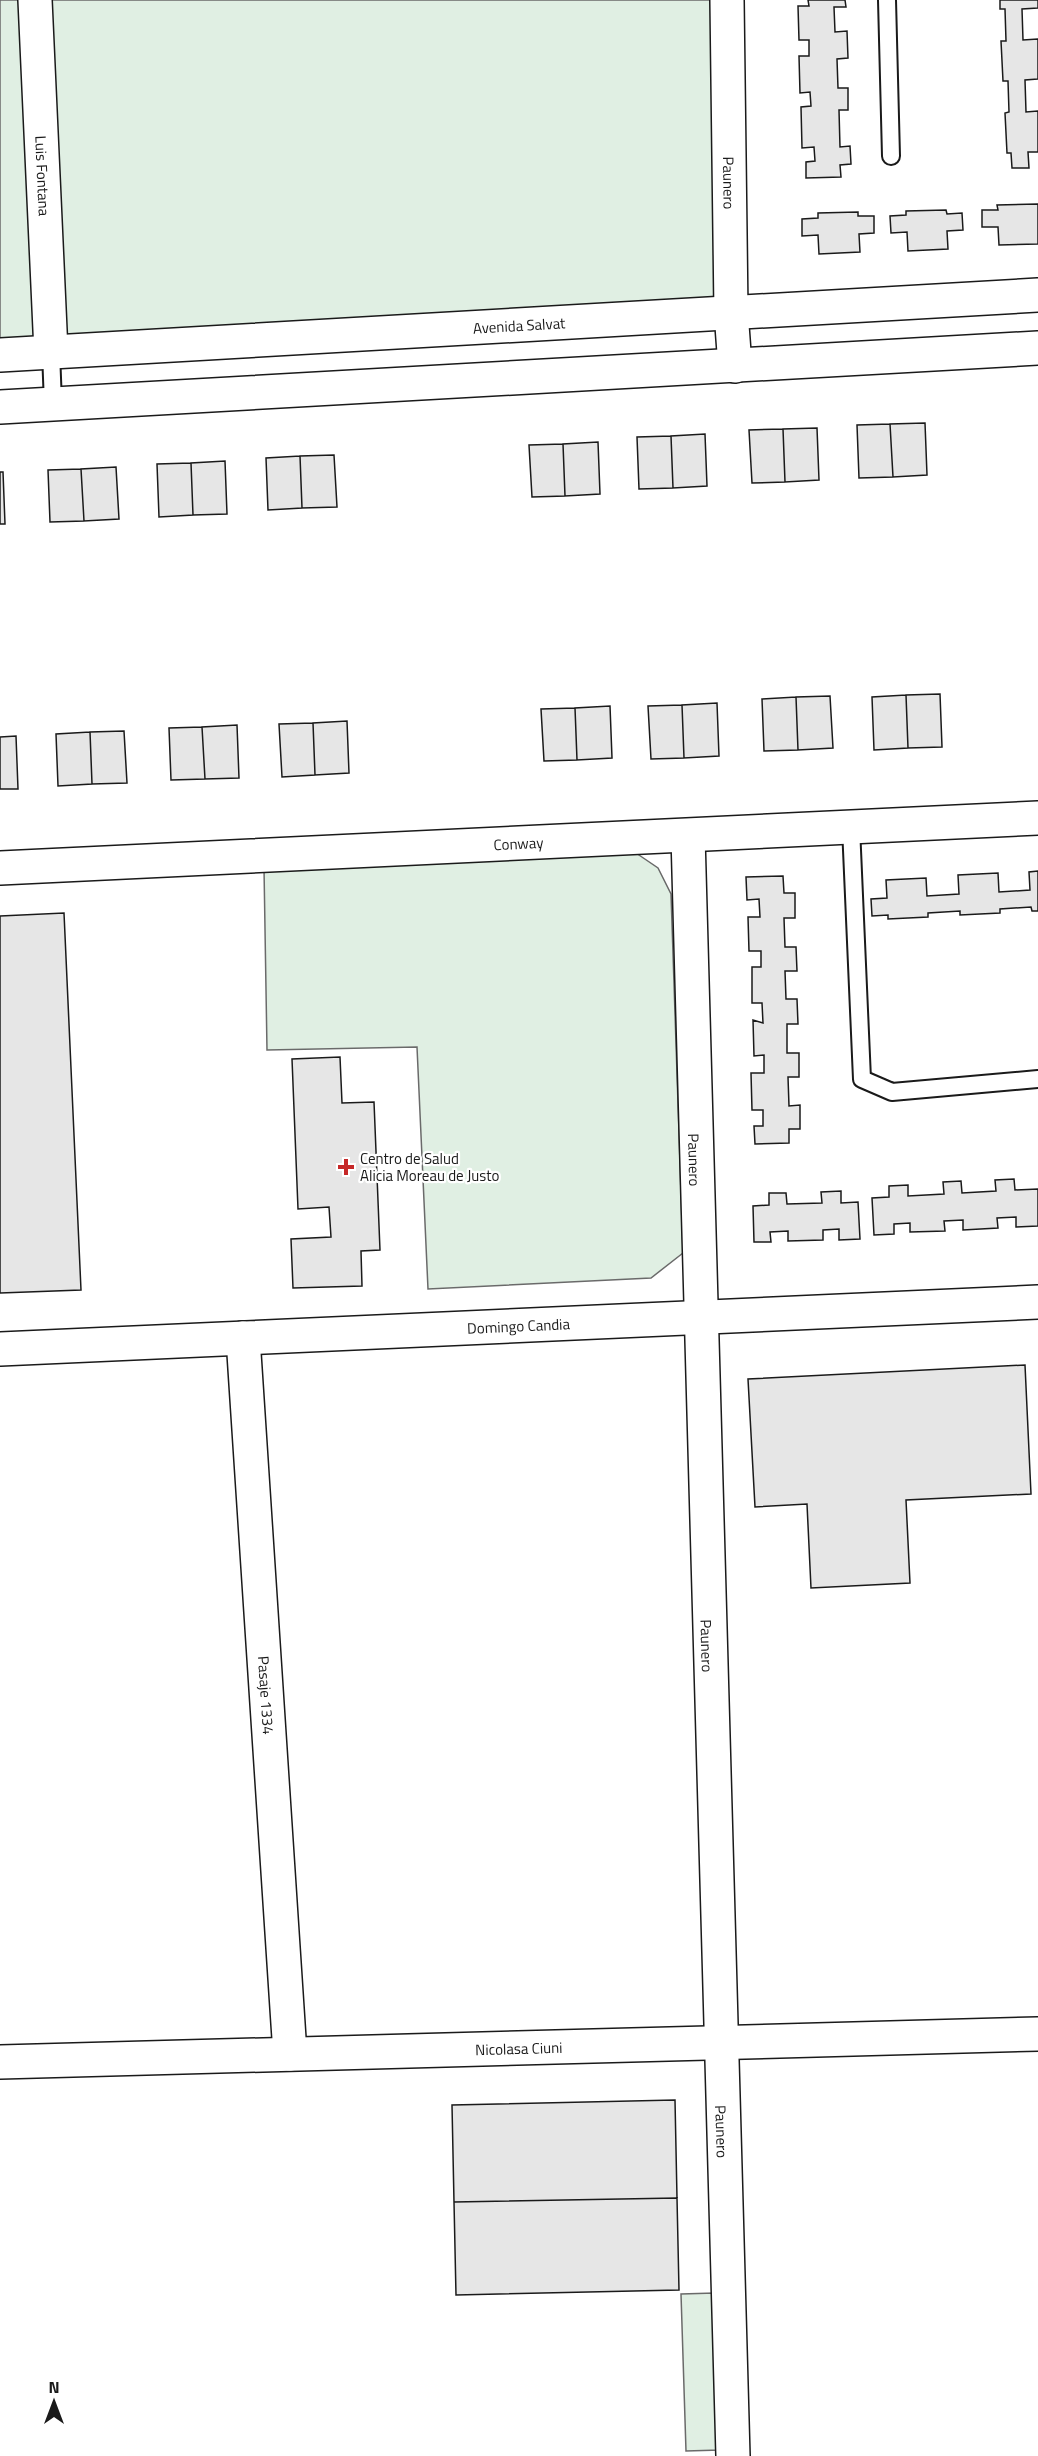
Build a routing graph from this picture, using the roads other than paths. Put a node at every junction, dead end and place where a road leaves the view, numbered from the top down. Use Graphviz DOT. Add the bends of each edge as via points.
graph roads {
  1 [pos="35,0"];
  2 [pos="727,0"];
  3 [pos="887,0"];
  4 [pos="891,156"];
  5 [pos="1038,295"];
  6 [pos="732,312"];
  7 [pos="1038,348"];
  8 [pos="51,352"];
  9 [pos="0,355"];
  10 [pos="735,366"];
  11 [pos="53,404"];
  12 [pos="0,407"];
  13 [pos="1038,818"];
  14 [pos="851,827"];
  15 [pos="688,836"];
  16 [pos="0,868"];
  17 [pos="1038,1079"];
  18 [pos="1038,1302"];
  19 [pos="698,1318"];
  20 [pos="243,1338"];
  21 [pos="0,1349"];
  22 [pos="1038,2034"];
  23 [pos="718,2042"];
  24 [pos="290,2054"];
  25 [pos="0,2062"];
  26 [pos="733,2456"];
  1 -- 8 [label="street, Luis Fontana"];
  2 -- 6 [label="street, Paunero"];
  3 -- 4 [label="lane"];
  5 -- 6 [label="street, Avenida Salvat"];
  6 -- 8 [label="street, Avenida Salvat"];
  6 -- 10 [label="street, Paunero"];
  7 -- 10 [label="street"];
  8 -- 9 [label="street, Avenida Salvat"];
  8 -- 11 [label="lane"];
  10 -- 11 [label="street"];
  11 -- 12 [label="street"];
  13 -- 14 [label="street, Conway"];
  14 -- 15 [label="street, Conway"];
  14 -- 17 [label="lane" via="862,1079 892,1092"];
  15 -- 16 [label="street, Conway"];
  15 -- 19 [label="street, Paunero"];
  18 -- 19 [label="street, Domingo Candia"];
  19 -- 20 [label="street, Domingo Candia"];
  19 -- 23 [label="street, Paunero"];
  20 -- 21 [label="street, Domingo Candia"];
  20 -- 24 [label="street, Pasaje 1334"];
  22 -- 23 [label="street, Nicolasa Ciuni"];
  23 -- 24 [label="street, Nicolasa Ciuni"];
  23 -- 26 [label="street, Paunero"];
  24 -- 25 [label="street, Nicolasa Ciuni"];
}
